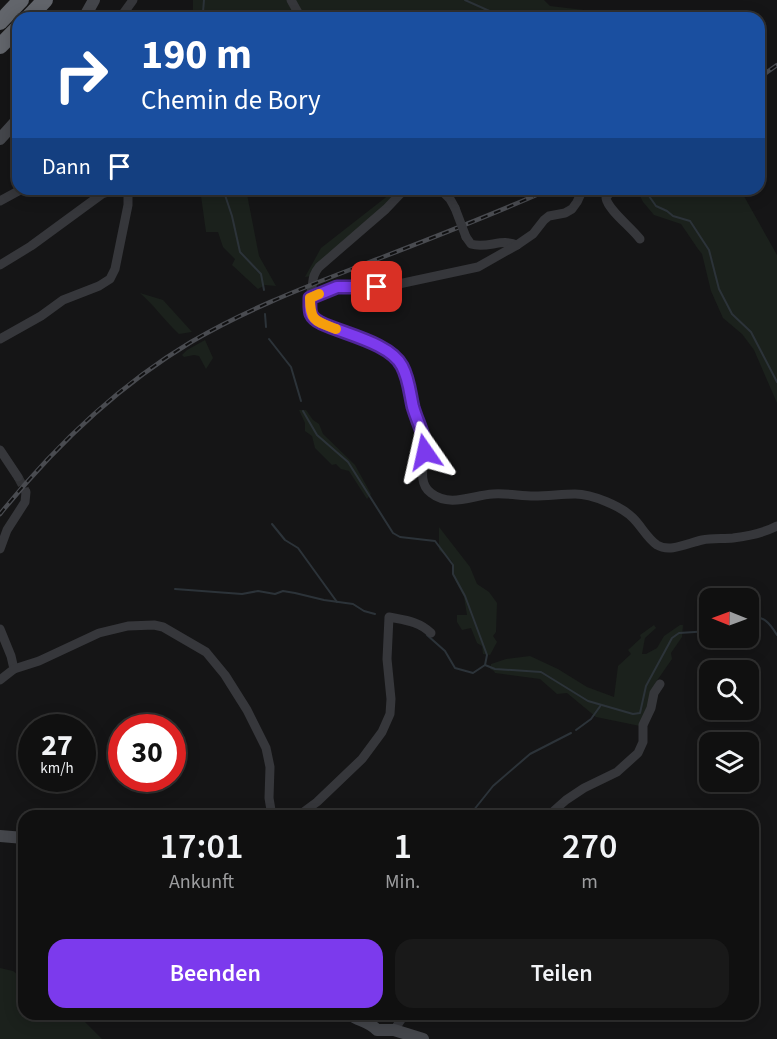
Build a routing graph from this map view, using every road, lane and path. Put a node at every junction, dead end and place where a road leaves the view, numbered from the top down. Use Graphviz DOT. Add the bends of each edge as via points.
graph roads {
  1 [pos="21,0"];
  2 [pos="45,0"];
  3 [pos="34,12"];
  4 [pos="0,22"];
  5 [pos="12,34"];
  6 [pos="0,46"];
  7 [pos="12,126"];
  8 [pos="0,139"];
  9 [pos="101,195"];
  10 [pos="128,195"];
  11 [pos="399,195"];
  12 [pos="447,195"];
  13 [pos="580,195"];
  14 [pos="608,195"];
  15 [pos="640,239"];
  16 [pos="517,245"];
  17 [pos="0,265"];
  18 [pos="310,300"];
  19 [pos="0,339"];
  20 [pos="0,450"];
  21 [pos="18,477"];
  22 [pos="26,492"];
  23 [pos="777,526"];
  24 [pos="0,549"];
  25 [pos="0,628"];
  26 [pos="431,633"];
  27 [pos="14,669"];
  28 [pos="0,680"];
  29 [pos="660,684"];
  30 [pos="271,810"];
  31 [pos="306,810"];
  32 [pos="555,810"];
  33 [pos="0,836"];
  34 [pos="18,838"];
  35 [pos="356,1020"];
  36 [pos="401,1020"];
  37 [pos="394,1030"];
  38 [pos="378,1034"];
  39 [pos="423,1039"];
  1 -- 4 [label="highway"];
  2 -- 3 [label="highway"];
  5 -- 6 [label="highway"];
  7 -- 8 [label="street"];
  9 -- 17 [label="street"];
  10 -- 19 [label="street" via="110,279 63,300"];
  11 -- 18 [label="street" via="319,267 312,276"];
  12 -- 16 [label="street, bridge" via="471,244"];
  13 -- 16 [label="street" via="572,208 549,216"];
  14 -- 15 [label="street" via="607,205"];
  16 -- 18 [label="street" via="478,267 460,272 394,285 337,287"];
  18 -- 23 [label="street" via="310,314 316,320 389,351 399,361 423,433 422,475 431,493 458,500 492,494 595,497 632,516 649,538 663,547 742,536"];
  20 -- 21 [label="street"];
  22 -- 24 [label="street" via="25,502"];
  25 -- 27 [label="street"];
  26 -- 31 [label="street" via="416,622 389,617 390,714 362,759"];
  27 -- 28 [label="street"];
  27 -- 30 [label="street" via="99,633 128,626 163,627 206,652 247,710 266,748"];
  29 -- 32 [label="street" via="643,725 638,753 616,772 584,788"];
  33 -- 34 [label="street"];
  35 -- 38 [label="street" via="372,1024"];
  36 -- 37 [label="street"];
  37 -- 38 [label="street"];
  37 -- 39 [label="street"];
}
